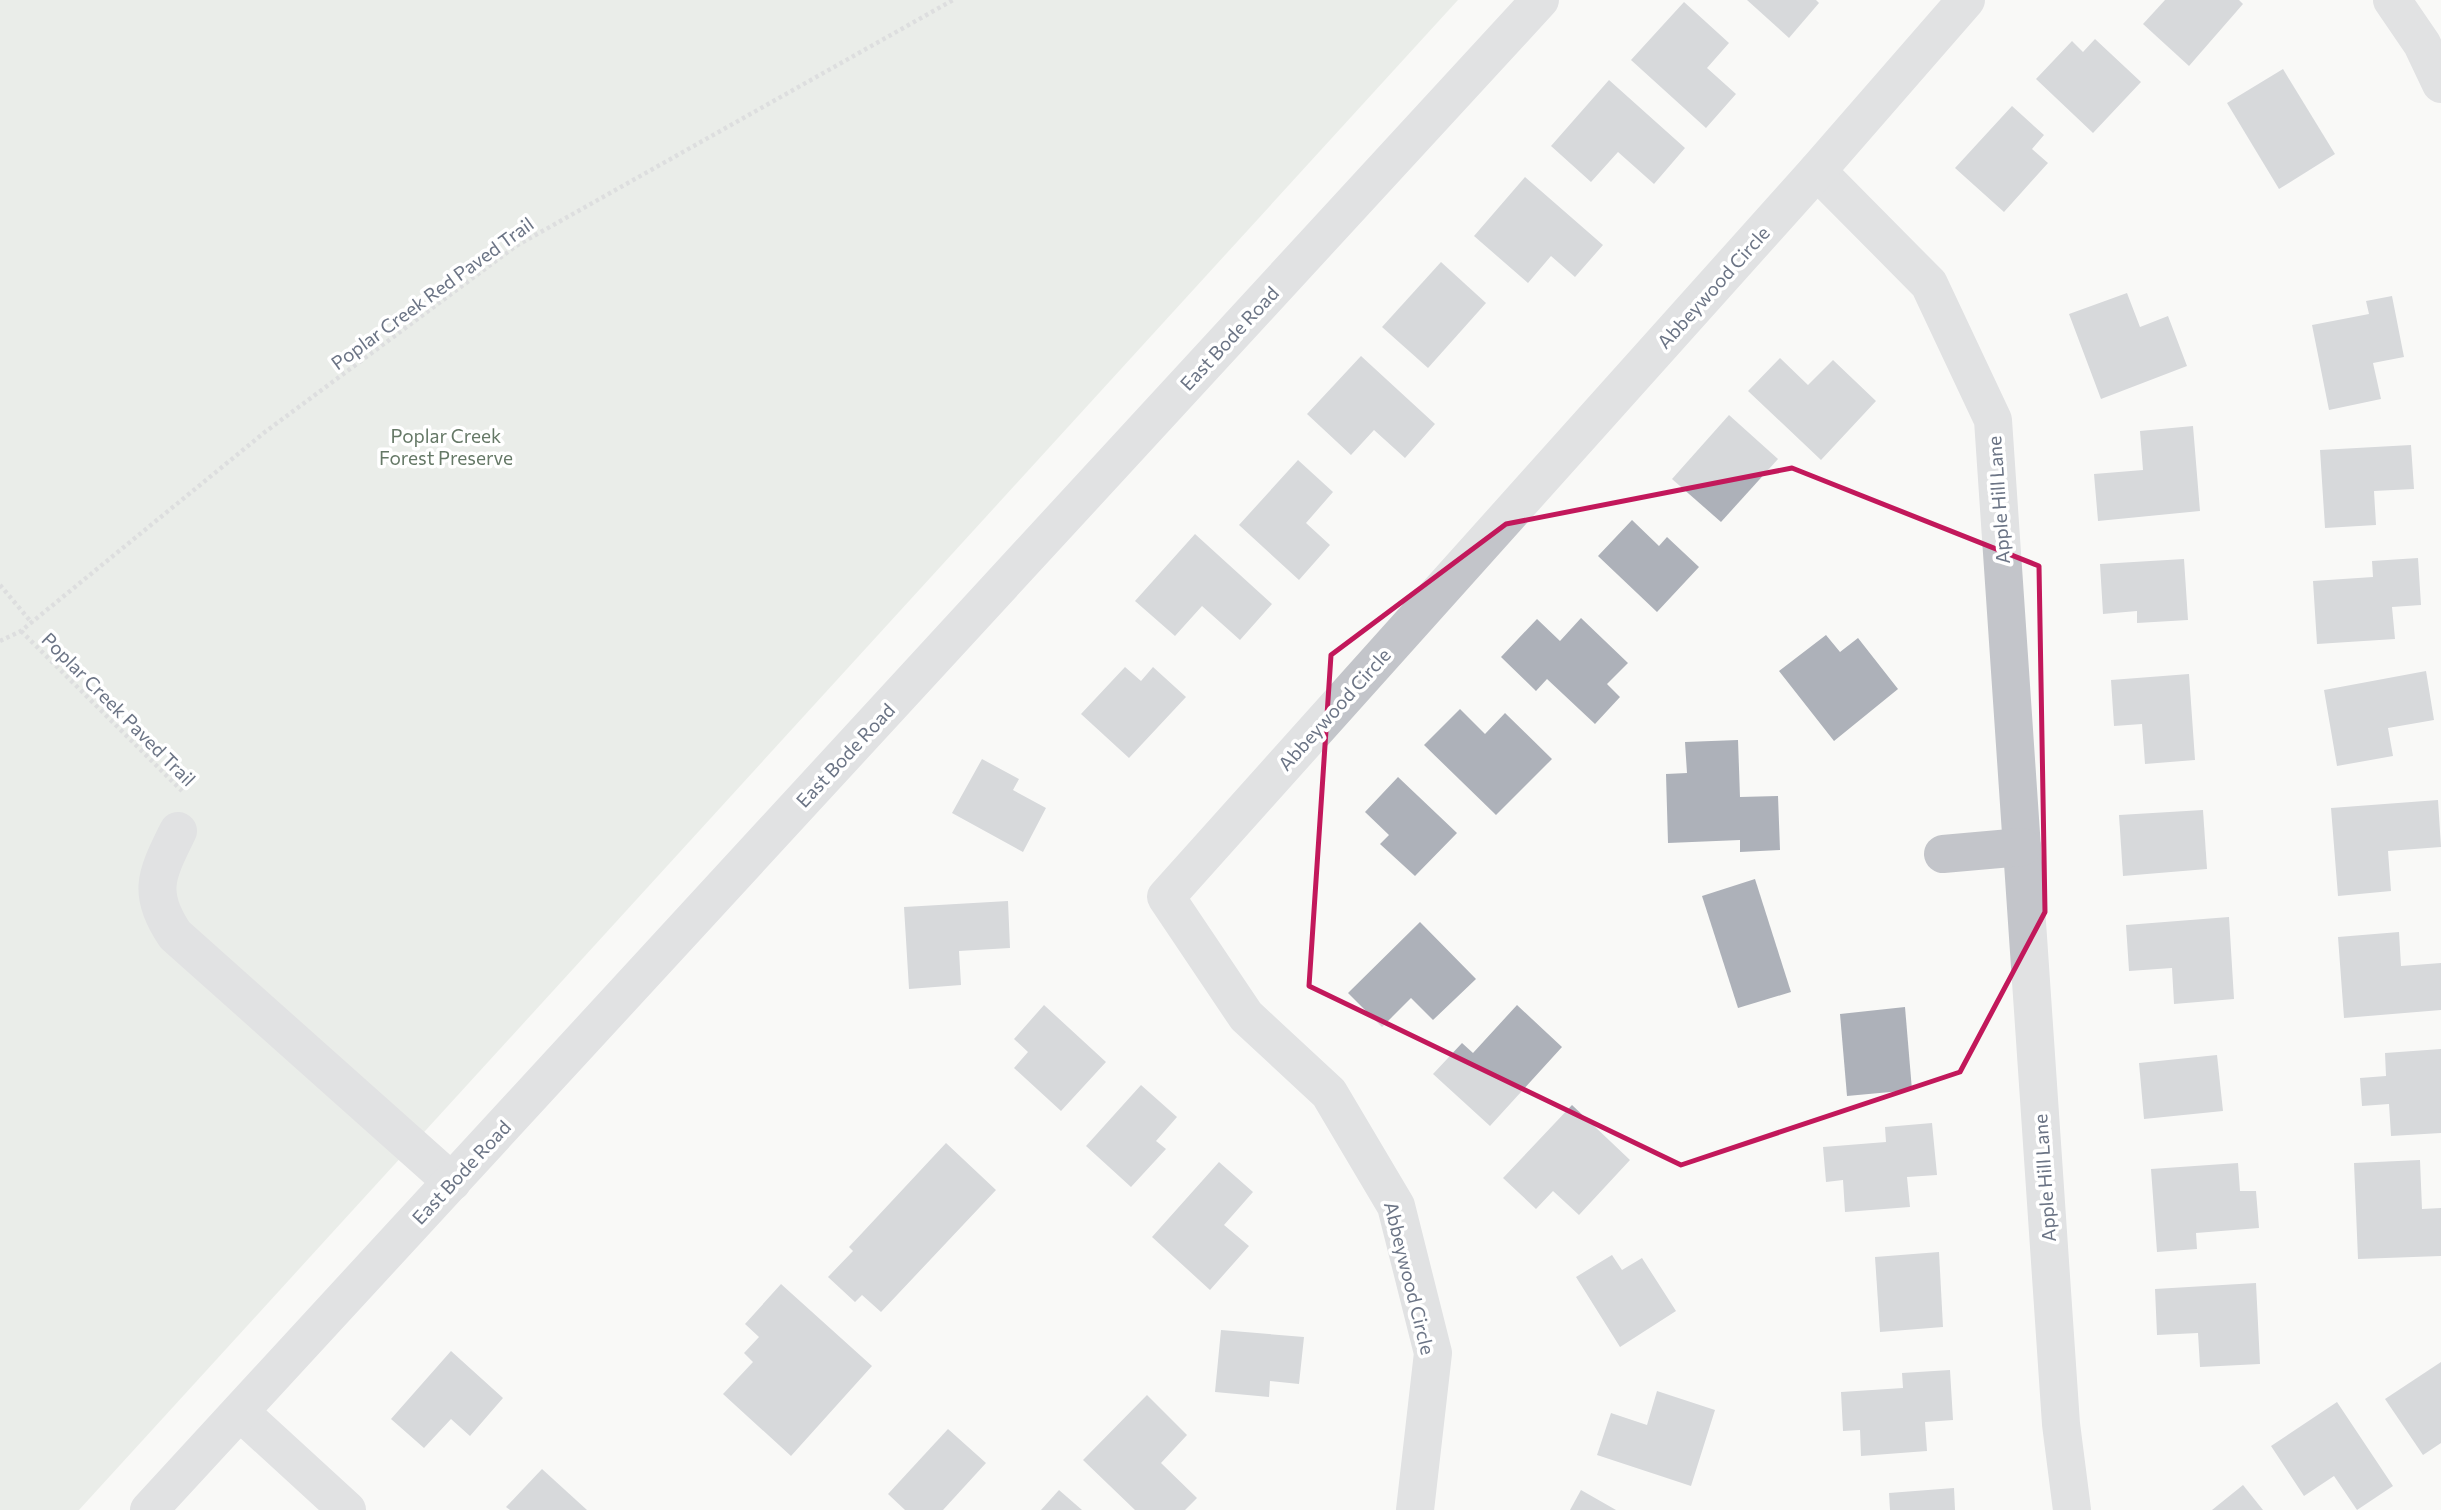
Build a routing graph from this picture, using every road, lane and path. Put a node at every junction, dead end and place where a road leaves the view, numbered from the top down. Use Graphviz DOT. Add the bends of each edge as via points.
graph roads {
  1 [pos="953,0"];
  2 [pos="1540,0"];
  3 [pos="1966,0"];
  4 [pos="2392,0"];
  5 [pos="2441,84"];
  6 [pos="1817,171"];
  7 [pos="0,585"];
  8 [pos="32,623"];
  9 [pos="21,631"];
  10 [pos="0,641"];
  11 [pos="183,814"];
  12 [pos="2022,846"];
  13 [pos="1943,854"];
  14 [pos="452,1182"];
  15 [pos="240,1412"];
  16 [pos="149,1510"];
  17 [pos="347,1510"];
  18 [pos="1415,1510"];
  19 [pos="2072,1510"];
  1 -- 8 [label="path, Poplar Creek Red Paved Trail" via="516,246 265,432"];
  2 -- 14 [label="street, East Bode Road"];
  3 -- 6 [label="street, Abbeywood Circle"];
  4 -- 5 [label="street"];
  6 -- 12 [label="street, Apple Hill Lane" via="1929,284 1993,419"];
  6 -- 18 [label="street, Abbeywood Circle" via="1166,897 1246,1016 1329,1093 1396,1206 1433,1353"];
  7 -- 8 [label="path"];
  8 -- 9 [label="path, Poplar Creek Red Paved Trail"];
  9 -- 10 [label="path, Poplar Creek Red Paved Trail"];
  9 -- 11 [label="path, Poplar Creek Paved Trail"];
  11 -- 14 [label="street" via="156,887 161,914 175,934"];
  12 -- 13 [label="street"];
  12 -- 19 [label="street, Apple Hill Lane" via="2060,1410"];
  14 -- 15 [label="street, East Bode Road"];
  15 -- 16 [label="street, East Bode Road"];
  15 -- 17 [label="street"];
}
